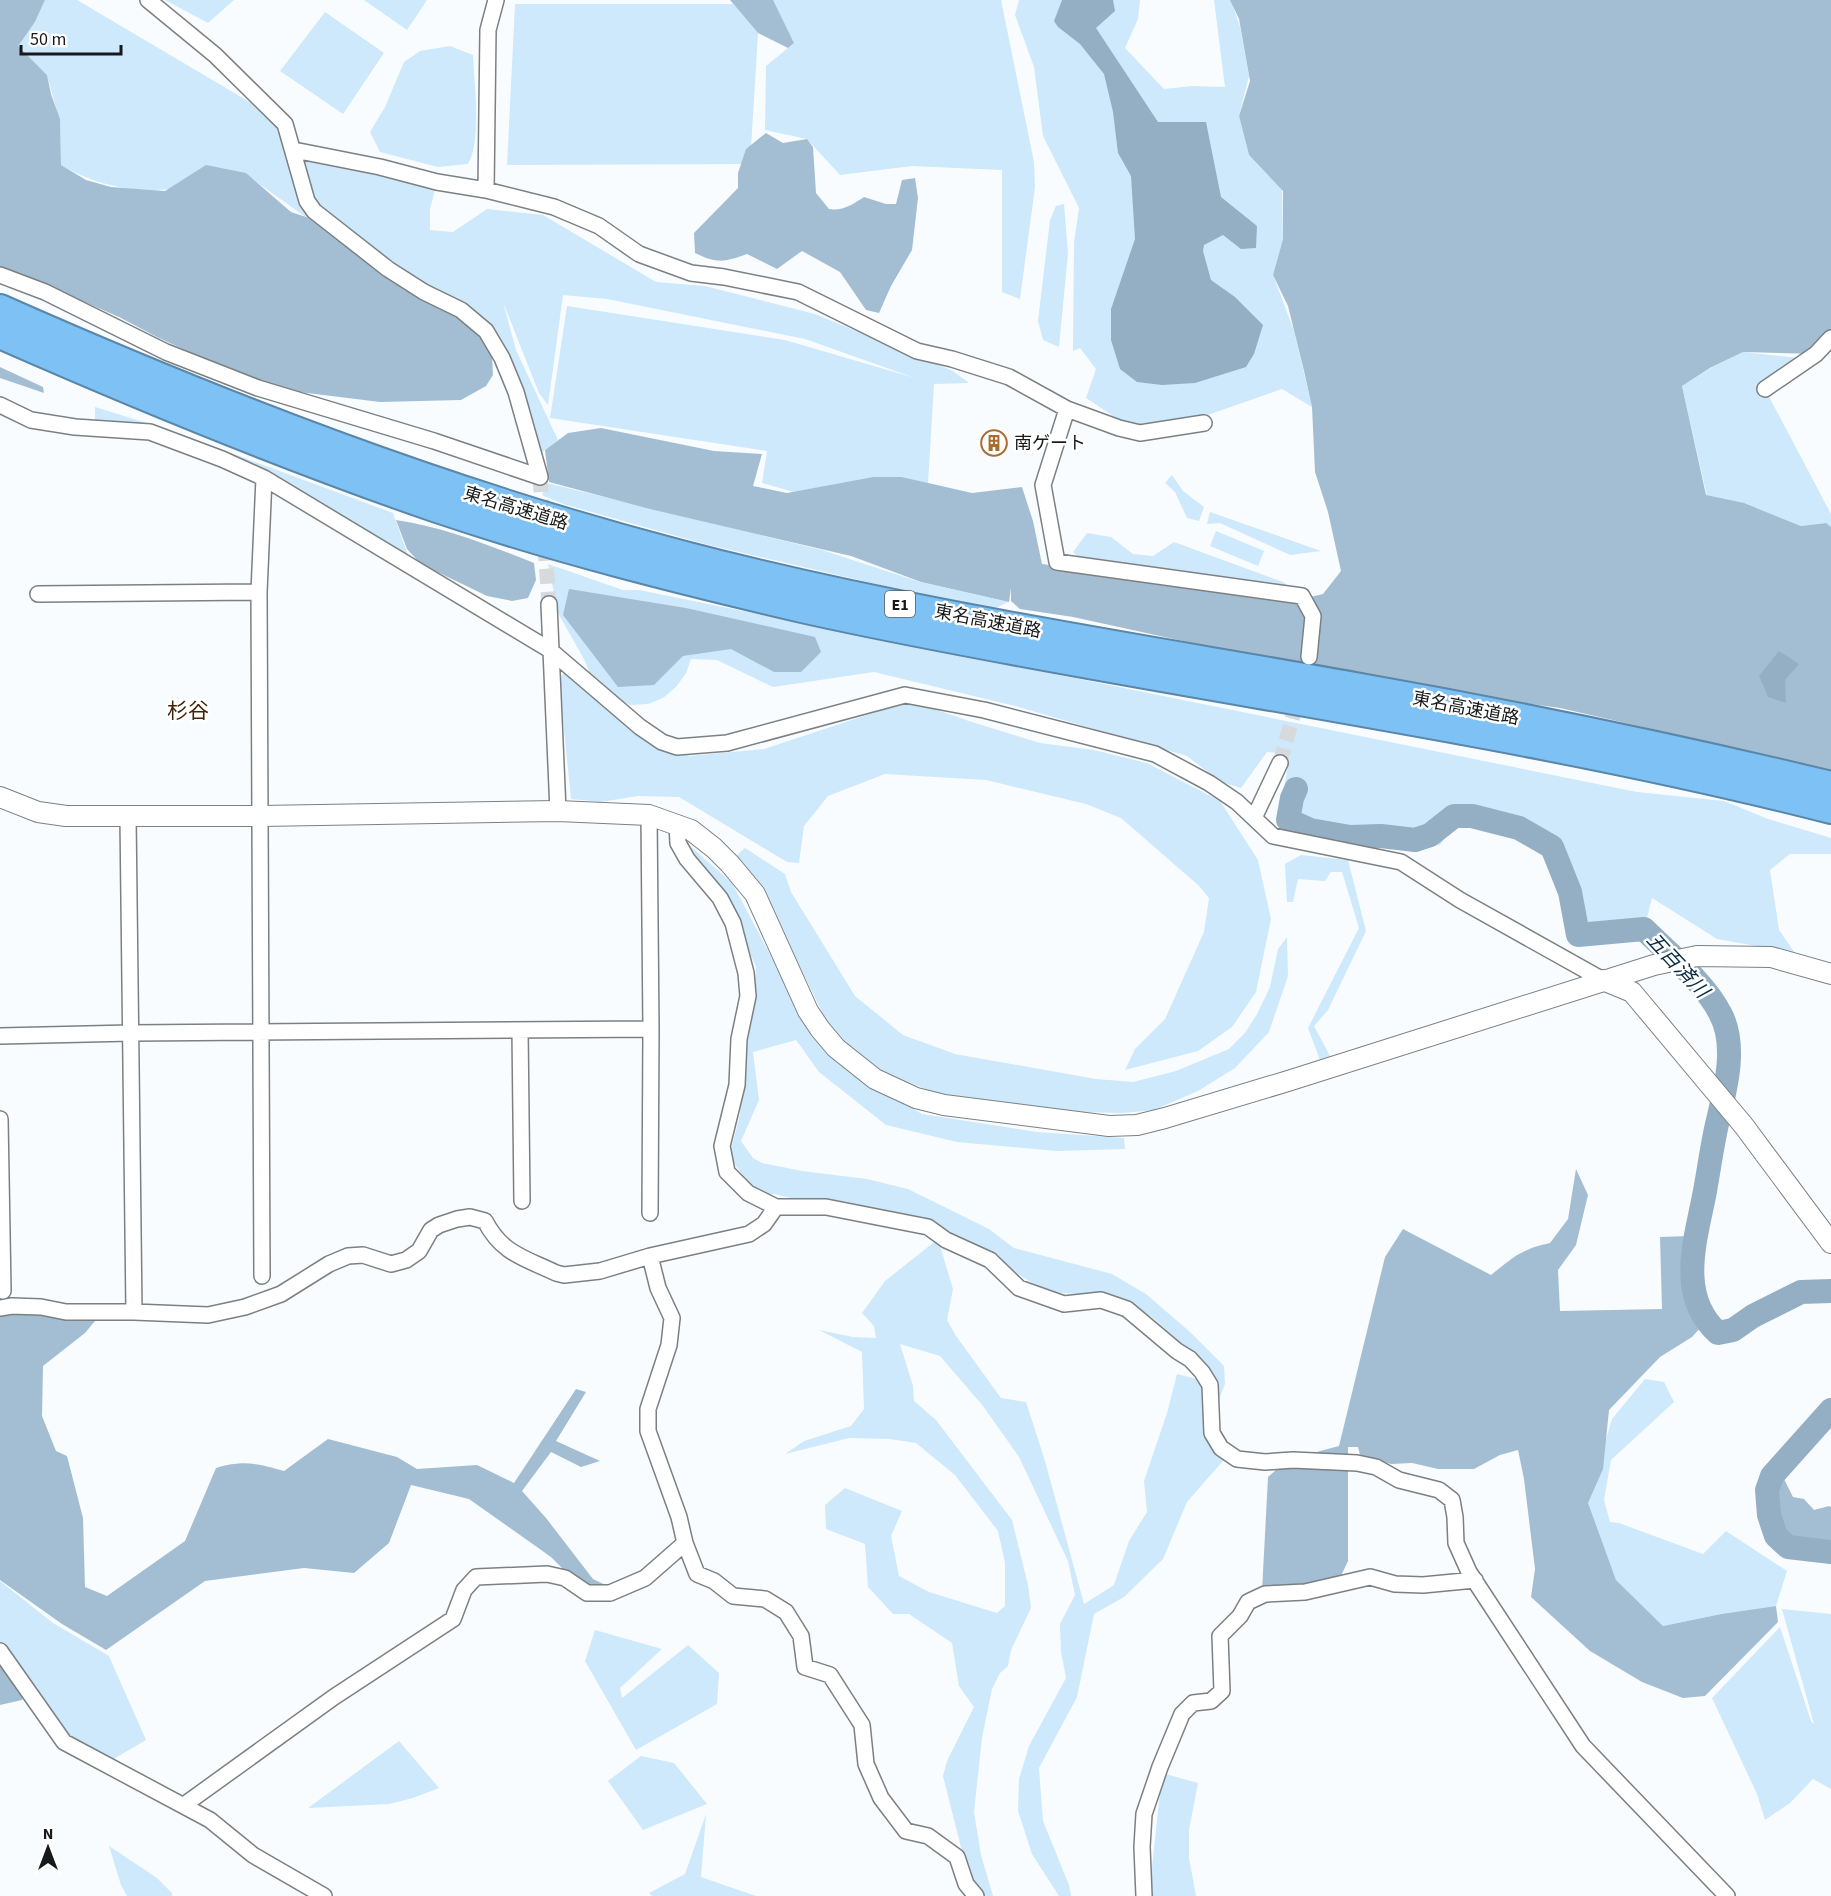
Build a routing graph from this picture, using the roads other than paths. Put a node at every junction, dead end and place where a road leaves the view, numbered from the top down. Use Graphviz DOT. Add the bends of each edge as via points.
graph roads {
  1 [pos="148,0"];
  2 [pos="496,0"];
  3 [pos="294,150"];
  4 [pos="486,190"];
  5 [pos="0,275"];
  6 [pos="0,309"];
  7 [pos="0,334"];
  8 [pos="1831,338"];
  9 [pos="1765,389"];
  10 [pos="0,405"];
  11 [pos="1067,409"];
  12 [pos="1204,423"];
  13 [pos="264,478"];
  14 [pos="259,592"];
  15 [pos="38,594"];
  16 [pos="549,604"];
  17 [pos="550,650"];
  18 [pos="1309,657"];
  19 [pos="1280,764"];
  20 [pos="1831,786"];
  21 [pos="0,797"];
  22 [pos="1831,809"];
  23 [pos="558,812"];
  24 [pos="649,815"];
  25 [pos="261,816"];
  26 [pos="128,817"];
  27 [pos="1254,818"];
  28 [pos="677,825"];
  29 [pos="1831,974"];
  30 [pos="1603,980"];
  31 [pos="651,1029"];
  32 [pos="520,1030"];
  33 [pos="261,1031"];
  34 [pos="131,1032"];
  35 [pos="0,1036"];
  36 [pos="0,1119"];
  37 [pos="522,1201"];
  38 [pos="776,1207"];
  39 [pos="650,1213"];
  40 [pos="1831,1243"];
  41 [pos="650,1256"];
  42 [pos="262,1276"];
  43 [pos="3,1291"];
  44 [pos="0,1308"];
  45 [pos="134,1312"];
  46 [pos="685,1543"];
  47 [pos="1475,1580"];
  48 [pos="0,1651"];
  49 [pos="184,1805"];
  50 [pos="324,1896"];
  51 [pos="976,1896"];
  52 [pos="1144,1896"];
  53 [pos="1727,1896"];
  1 -- 3 [label="street" via="215,55 285,124"];
  2 -- 4 [label="street" via="488,30"];
  3 -- 4 [label="street"];
  3 -- 5 [label="street" via="307,201 319,215 388,269 461,310 486,330 516,392 540,477 258,388 166,352 45,292"];
  4 -- 11 [label="street" via="554,207 599,226 639,254 691,273 798,292 917,351 1009,376"];
  6 -- 20 [label="highway, 東名高速道路 / E1" via="168,381 432,482 684,556 965,617 1569,728"];
  7 -- 22 [label="highway, 東名高速道路 / E1" via="293,456 436,507 678,578 961,640 1704,778"];
  8 -- 9 [label="street" via="1816,354"];
  10 -- 13 [label="street" via="31,420 150,432"];
  11 -- 12 [label="street" via="1140,433"];
  11 -- 18 [label="street" via="1043,484 1057,562 1302,596 1313,616"];
  13 -- 14 [label="street"];
  13 -- 17 [label="street"];
  14 -- 15 [label="street"];
  14 -- 25 [label="street"];
  16 -- 17 [label="street"];
  17 -- 23 [label="street"];
  17 -- 27 [label="street" via="640,728 677,747 727,743 905,695 984,710 1155,754 1209,783"];
  19 -- 27 [label="street"];
  21 -- 26 [label="street" via="38,812"];
  23 -- 24 [label="street"];
  23 -- 25 [label="street"];
  24 -- 28 [label="street"];
  24 -- 31 [label="street"];
  25 -- 26 [label="street"];
  25 -- 33 [label="street"];
  26 -- 34 [label="street"];
  27 -- 30 [label="street" via="1273,836 1401,862 1460,900"];
  28 -- 30 [label="street" via="714,848 755,894 808,1011 836,1048 884,1084 944,1105 1109,1126 1137,1125"];
  28 -- 38 [label="street" via="678,843 687,859 720,898 733,923 746,973 748,996 739,1040 737,1085 722,1146 727,1172 748,1193"];
  29 -- 30 [label="street" via="1771,957 1697,956"];
  30 -- 40 [label="street" via="1632,992 1730,1108"];
  31 -- 32 [label="street"];
  31 -- 39 [label="street"];
  32 -- 33 [label="street"];
  32 -- 37 [label="street"];
  33 -- 34 [label="street"];
  33 -- 42 [label="street"];
  34 -- 35 [label="street"];
  34 -- 45 [label="street"];
  36 -- 43 [label="street"];
  38 -- 41 [label="street" via="764,1224 749,1234"];
  38 -- 47 [label="street" via="826,1207 928,1227 946,1240 990,1260 1019,1288 1064,1304 1101,1300 1127,1309 1202,1372 1210,1385 1212,1433 1221,1448 1237,1459 1357,1463 1376,1467 1399,1480 1439,1490 1452,1500 1456,1543"];
  41 -- 45 [label="street" via="600,1271 564,1275 503,1247 485,1221 470,1217 431,1230 419,1251 406,1260 391,1264 363,1255 348,1256 281,1294 245,1306 208,1315"];
  41 -- 46 [label="street" via="658,1288 672,1318 669,1345 648,1409 648,1431"];
  44 -- 45 [label="street" via="41,1306 66,1312"];
  46 -- 49 [label="street" via="645,1578 610,1593 587,1593 565,1578 547,1574 476,1577 464,1590 453,1619 334,1696"];
  46 -- 51 [label="street" via="697,1574 734,1596 765,1599 786,1612 801,1636 805,1667 830,1675 862,1725 866,1764 881,1798 906,1831 928,1836 957,1857 966,1884"];
  47 -- 52 [label="street" via="1395,1584 1370,1576 1305,1592 1265,1593 1248,1602 1220,1636 1222,1691 1211,1701 1193,1703 1182,1714 1160,1767 1144,1814"];
  47 -- 53 [label="street" via="1583,1746"];
  48 -- 49 [label="street" via="64,1742"];
  49 -- 50 [label="street" via="210,1820 253,1855"];
}
